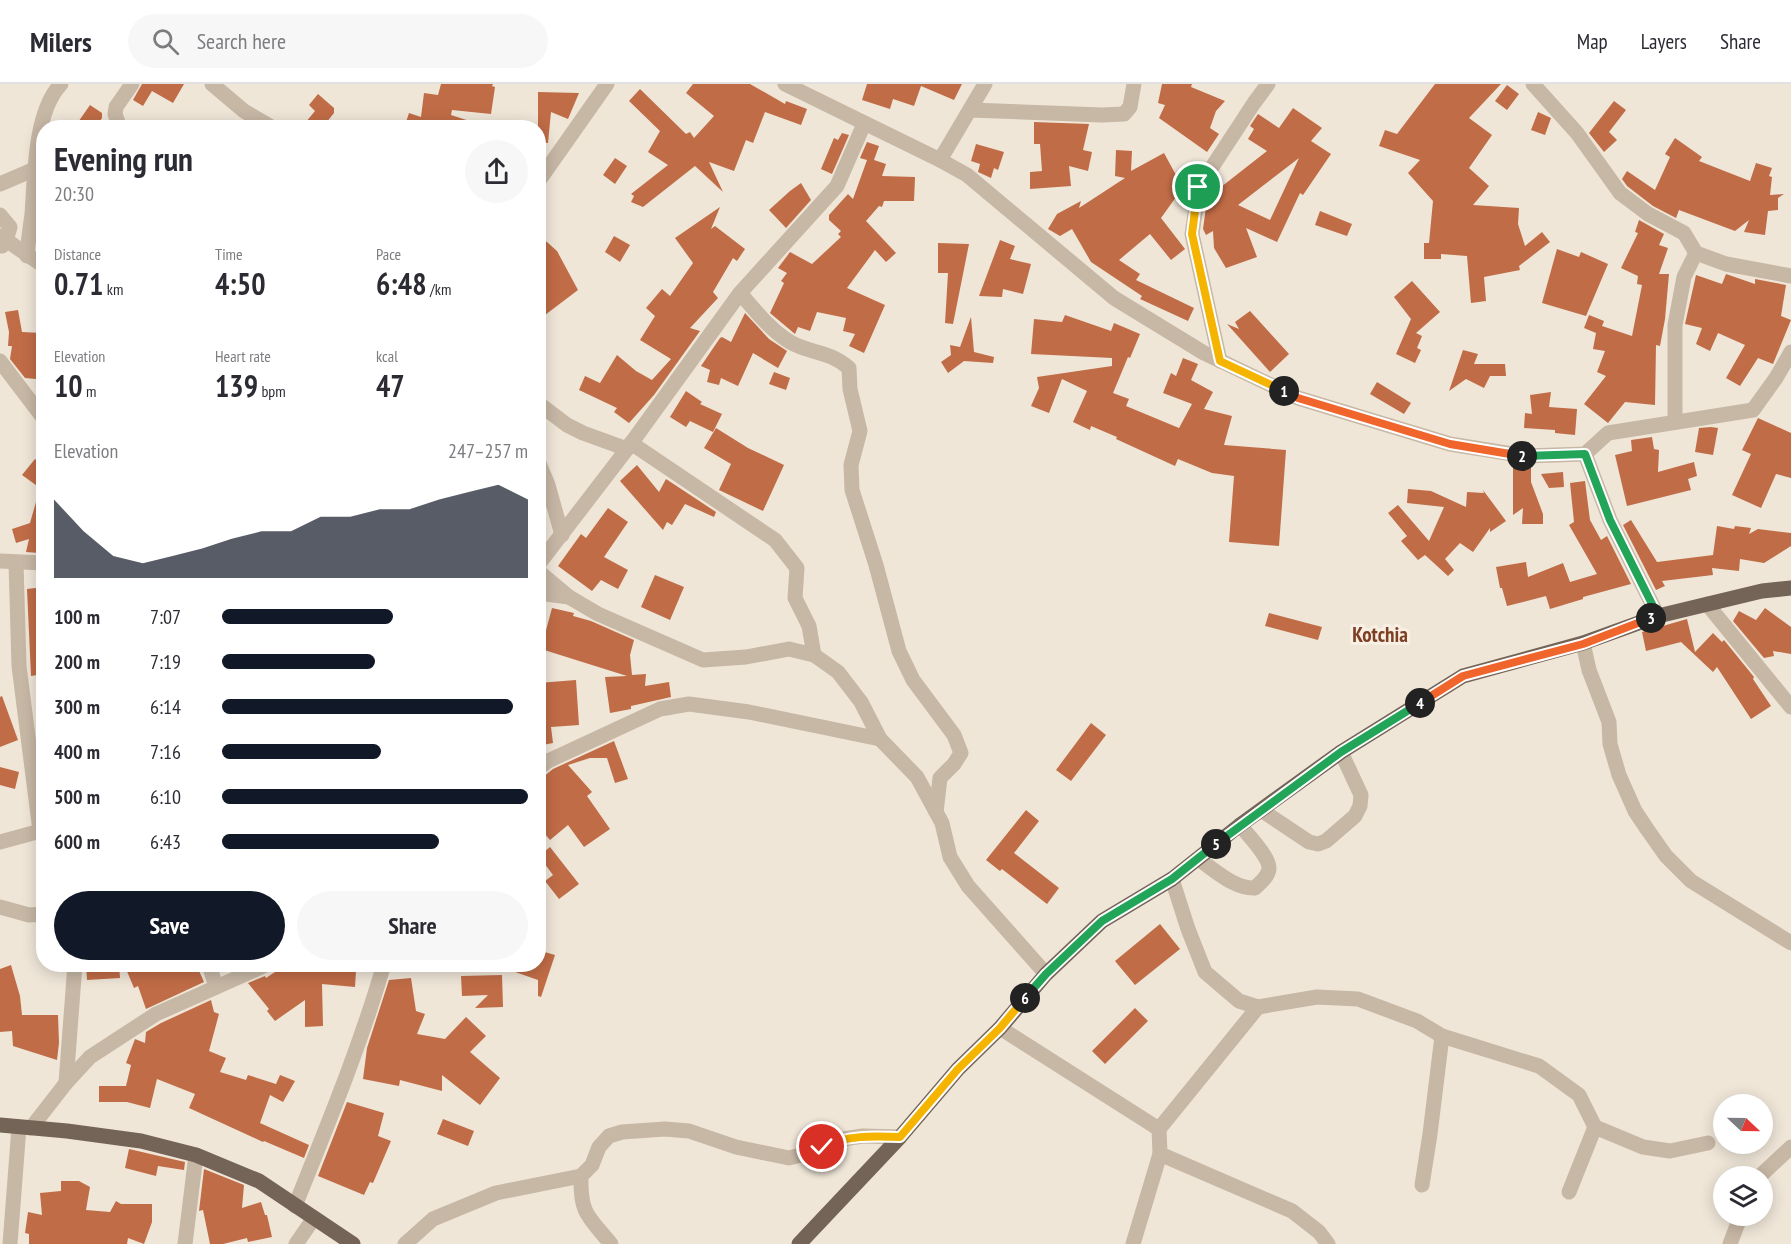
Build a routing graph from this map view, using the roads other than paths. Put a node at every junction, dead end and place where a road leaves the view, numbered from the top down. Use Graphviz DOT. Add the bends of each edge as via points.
graph roads {
  1 [pos="62,84"];
  2 [pos="132,84"];
  3 [pos="212,84"];
  4 [pos="607,84"];
  5 [pos="785,84"];
  6 [pos="985,84"];
  7 [pos="1134,84"];
  8 [pos="1268,84"];
  9 [pos="1533,84"];
  10 [pos="970,110"];
  11 [pos="44,120"];
  12 [pos="117,120"];
  13 [pos="256,120"];
  14 [pos="864,124"];
  15 [pos="36,152"];
  16 [pos="940,160"];
  17 [pos="35,169"];
  18 [pos="546,171"];
  19 [pos="0,184"];
  20 [pos="0,215"];
  21 [pos="2,242"];
  22 [pos="1696,253"];
  23 [pos="27,256"];
  24 [pos="36,261"];
  25 [pos="1791,276"];
  26 [pos="740,293"];
  27 [pos="1791,352"];
  28 [pos="0,361"];
  29 [pos="1220,361"];
  30 [pos="36,408"];
  31 [pos="546,409"];
  32 [pos="1675,422"];
  33 [pos="629,446"];
  34 [pos="1585,454"];
  35 [pos="546,480"];
  36 [pos="562,535"];
  37 [pos="546,555"];
  38 [pos="0,561"];
  39 [pos="16,563"];
  40 [pos="36,563"];
  41 [pos="546,578"];
  42 [pos="1791,588"];
  43 [pos="546,594"];
  44 [pos="569,597"];
  45 [pos="1707,604"];
  46 [pos="1658,616"];
  47 [pos="1583,644"];
  48 [pos="814,655"];
  49 [pos="1791,707"];
  50 [pos="880,739"];
  51 [pos="1341,752"];
  52 [pos="546,763"];
  53 [pos="36,789"];
  54 [pos="1261,810"];
  55 [pos="936,813"];
  56 [pos="1240,825"];
  57 [pos="36,833"];
  58 [pos="0,842"];
  59 [pos="1198,859"];
  60 [pos="1172,879"];
  61 [pos="0,907"];
  62 [pos="36,915"];
  63 [pos="1791,943"];
  64 [pos="74,972"];
  65 [pos="211,972"];
  66 [pos="250,972"];
  67 [pos="382,972"];
  68 [pos="1046,974"];
  69 [pos="216,987"];
  70 [pos="1258,1007"];
  71 [pos="1000,1028"];
  72 [pos="1442,1036"];
  73 [pos="66,1083"];
  74 [pos="0,1125"];
  75 [pos="25,1127"];
  76 [pos="1595,1127"];
  77 [pos="1159,1129"];
  78 [pos="900,1137"];
  79 [pos="1708,1143"];
  80 [pos="1791,1147"];
  81 [pos="196,1155"];
  82 [pos="1160,1155"];
  83 [pos="1771,1166"];
  84 [pos="581,1176"];
  85 [pos="1422,1185"];
  86 [pos="1569,1192"];
  87 [pos="295,1206"];
  88 [pos="314,1218"];
  89 [pos="1737,1226"];
  90 [pos="10,1244"];
  91 [pos="185,1244"];
  92 [pos="296,1244"];
  93 [pos="353,1244"];
  94 [pos="405,1244"];
  95 [pos="611,1244"];
  96 [pos="799,1244"];
  97 [pos="1133,1244"];
  98 [pos="1329,1244"];
  99 [pos="1730,1244"];
  1 -- 11 [label="street" via="53,92"];
  2 -- 12 [label="street" via="116,107"];
  3 -- 13 [label="street"];
  4 -- 18 [label="street"];
  5 -- 14 [label="street"];
  6 -- 10 [label="street"];
  7 -- 10 [label="street" via="1130,106 1124,114"];
  8 -- 29 [label="street" via="1198,187 1192,234"];
  9 -- 22 [label="street" via="1577,133 1620,193 1684,233"];
  10 -- 16 [label="street"];
  14 -- 16 [label="street"];
  14 -- 26 [label="street" via="837,186"];
  15 -- 17 [label="street"];
  16 -- 29 [label="street" via="967,175 1114,298"];
  17 -- 19 [label="street"];
  17 -- 23 [label="street"];
  20 -- 21 [label="street" via="10,227"];
  21 -- 23 [label="street"];
  22 -- 25 [label="street" via="1726,264"];
  22 -- 32 [label="street" via="1684,277 1675,325"];
  23 -- 24 [label="street"];
  26 -- 33 [label="street"];
  26 -- 55 [label="street" via="770,327 791,343 837,358 849,368 860,430 851,465 852,490 899,651 913,680 954,735 961,753 940,778"];
  27 -- 32 [label="street" via="1753,410"];
  28 -- 30 [label="street"];
  29 -- 34 [label="street" via="1298,398 1450,444 1525,456"];
  31 -- 33 [label="street" via="582,433"];
  32 -- 34 [label="street" via="1608,433"];
  33 -- 36 [label="street"];
  33 -- 48 [label="street" via="775,540 797,568 795,598 809,626"];
  34 -- 46 [label="street" via="1610,520"];
  35 -- 36 [label="street"];
  36 -- 37 [label="street"];
  38 -- 39 [label="street"];
  39 -- 40 [label="street"];
  39 -- 53 [label="street" via="19,666"];
  41 -- 44 [label="street"];
  42 -- 45 [label="main road"];
  43 -- 44 [label="street"];
  44 -- 48 [label="street" via="598,614 703,660 789,649"];
  45 -- 46 [label="main road"];
  45 -- 49 [label="street"];
  46 -- 47 [label="main road"];
  47 -- 51 [label="main road" via="1463,676"];
  47 -- 63 [label="street" via="1609,722 1610,744 1619,776 1635,811 1665,856 1690,881"];
  48 -- 50 [label="street" via="838,672 861,702"];
  50 -- 52 [label="street" via="689,704 660,709"];
  50 -- 55 [label="street" via="917,777"];
  51 -- 54 [label="main road"];
  51 -- 54 [label="street" via="1360,795 1360,806 1326,841 1309,842"];
  54 -- 56 [label="main road"];
  55 -- 68 [label="street" via="950,857 968,885"];
  56 -- 59 [label="main road"];
  56 -- 59 [label="street" via="1268,861 1269,871 1255,888 1236,884"];
  57 -- 58 [label="street"];
  59 -- 60 [label="main road"];
  60 -- 68 [label="main road" via="1102,921"];
  60 -- 70 [label="street" via="1205,972 1239,1001"];
  61 -- 62 [label="street"];
  64 -- 73 [label="street"];
  65 -- 69 [label="street"];
  66 -- 69 [label="street"];
  67 -- 87 [label="street" via="340,1095"];
  68 -- 71 [label="main road"];
  69 -- 73 [label="street" via="156,1014 90,1057"];
  70 -- 72 [label="street" via="1317,997 1358,999"];
  70 -- 77 [label="street"];
  71 -- 77 [label="street"];
  71 -- 78 [label="main road" via="958,1069"];
  72 -- 76 [label="street" via="1539,1066 1579,1095"];
  72 -- 85 [label="street"];
  73 -- 75 [label="street"];
  74 -- 75 [label="main road"];
  75 -- 81 [label="main road" via="141,1142"];
  75 -- 90 [label="street"];
  76 -- 79 [label="street" via="1643,1147 1670,1151"];
  76 -- 86 [label="street"];
  77 -- 82 [label="street"];
  78 -- 84 [label="street" via="836,1140 789,1158 736,1147 689,1131 622,1132 609,1136"];
  78 -- 96 [label="main road"];
  80 -- 83 [label="street"];
  81 -- 87 [label="main road" via="259,1181"];
  81 -- 91 [label="street"];
  82 -- 97 [label="street"];
  82 -- 98 [label="street" via="1293,1211"];
  84 -- 94 [label="street" via="496,1193 433,1220"];
  84 -- 95 [label="street" via="586,1216"];
  87 -- 88 [label="main road"];
  88 -- 92 [label="street"];
  88 -- 93 [label="main road"];
  89 -- 99 [label="street"];
}
